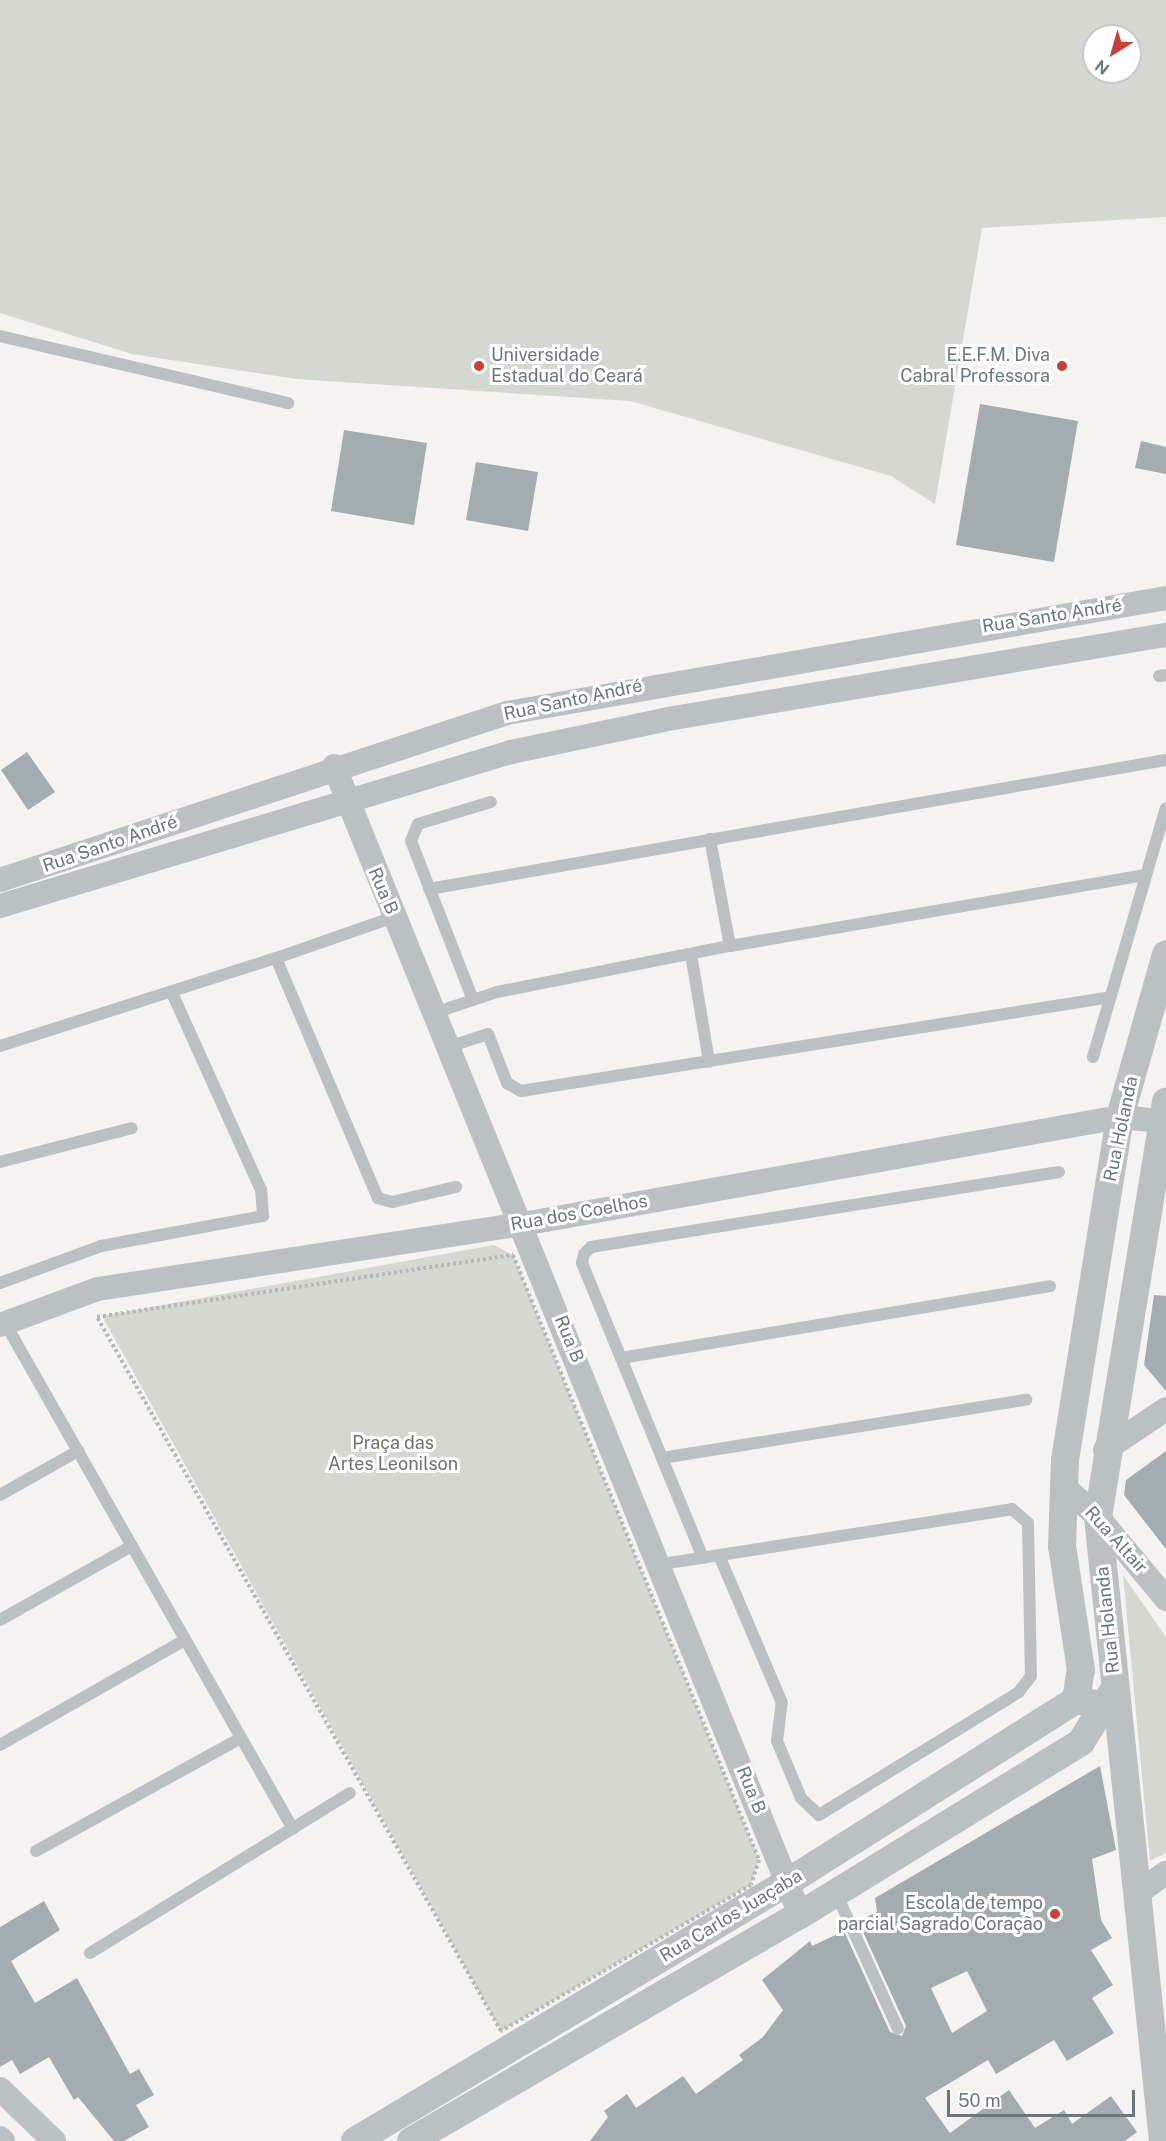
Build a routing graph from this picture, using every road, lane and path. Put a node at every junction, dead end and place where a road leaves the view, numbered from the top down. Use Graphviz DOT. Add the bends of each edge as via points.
graph roads {
  1 [pos="0,336"];
  2 [pos="288,403"];
  3 [pos="1166,598"];
  4 [pos="1166,635"];
  5 [pos="1166,760"];
  6 [pos="334,766"];
  7 [pos="491,802"];
  8 [pos="346,803"];
  9 [pos="1166,808"];
  10 [pos="710,839"];
  11 [pos="1146,875"];
  12 [pos="0,880"];
  13 [pos="429,889"];
  14 [pos="0,906"];
  15 [pos="394,917"];
  16 [pos="730,946"];
  17 [pos="690,954"];
  18 [pos="1166,954"];
  19 [pos="276,958"];
  20 [pos="173,995"];
  21 [pos="1111,997"];
  22 [pos="473,1000"];
  23 [pos="434,1013"];
  24 [pos="0,1046"];
  25 [pos="448,1047"];
  26 [pos="1093,1057"];
  27 [pos="709,1061"];
  28 [pos="1163,1112"];
  29 [pos="1120,1117"];
  30 [pos="132,1128"];
  31 [pos="0,1162"];
  32 [pos="1059,1172"];
  33 [pos="456,1187"];
  34 [pos="523,1224"];
  35 [pos="0,1283"];
  36 [pos="1050,1286"];
  37 [pos="3,1324"];
  38 [pos="621,1358"];
  39 [pos="1026,1400"];
  40 [pos="1166,1409"];
  41 [pos="1105,1450"];
  42 [pos="78,1451"];
  43 [pos="662,1458"];
  44 [pos="1062,1485"];
  45 [pos="0,1495"];
  46 [pos="1098,1517"];
  47 [pos="132,1546"];
  48 [pos="719,1555"];
  49 [pos="703,1558"];
  50 [pos="660,1564"];
  51 [pos="1166,1599"];
  52 [pos="0,1620"];
  53 [pos="185,1640"];
  54 [pos="1076,1700"];
  55 [pos="1113,1706"];
  56 [pos="241,1738"];
  57 [pos="0,1745"];
  58 [pos="350,1793"];
  59 [pos="293,1829"];
  60 [pos="36,1851"];
  61 [pos="759,1860"];
  62 [pos="1166,1873"];
  63 [pos="788,1881"];
  64 [pos="836,1893"];
  65 [pos="1138,1893"];
  66 [pos="800,1915"];
  67 [pos="90,1953"];
  68 [pos="898,2029"];
  69 [pos="0,2090"];
  70 [pos="54,2141"];
  71 [pos="355,2141"];
  72 [pos="411,2141"];
  73 [pos="1163,2141"];
  1 -- 2 [label="lane"];
  3 -- 6 [label="street, Rua Santo André" via="530,709"];
  4 -- 8 [label="street, Rua Santo André" via="663,721 512,752"];
  5 -- 10 [label="lane"];
  6 -- 8 [label="street, Rua B"];
  6 -- 12 [label="street, Rua Santo André"];
  7 -- 13 [label="lane" via="418,824 412,832"];
  8 -- 14 [label="street, Rua Santo André"];
  8 -- 15 [label="street, Rua B"];
  9 -- 11 [label="lane"];
  10 -- 13 [label="lane"];
  10 -- 16 [label="lane"];
  11 -- 16 [label="lane"];
  11 -- 21 [label="lane"];
  13 -- 22 [label="lane"];
  15 -- 19 [label="lane"];
  15 -- 23 [label="street, Rua B"];
  16 -- 17 [label="lane"];
  17 -- 22 [label="lane"];
  17 -- 27 [label="lane"];
  18 -- 29 [label="street, Rua Holanda"];
  19 -- 20 [label="lane"];
  19 -- 33 [label="lane" via="378,1198 392,1202"];
  20 -- 24 [label="lane"];
  20 -- 35 [label="lane" via="261,1190 263,1216 100,1246"];
  21 -- 26 [label="lane"];
  21 -- 27 [label="lane"];
  22 -- 23 [label="lane"];
  23 -- 25 [label="street, Rua B"];
  25 -- 27 [label="lane" via="488,1034 507,1083 521,1091"];
  25 -- 34 [label="street, Rua B"];
  28 -- 29 [label="street, Rua dos Coelhos"];
  28 -- 41 [label="street, Rua Holanda"];
  29 -- 34 [label="street, Rua dos Coelhos"];
  29 -- 44 [label="street, Rua Holanda"];
  30 -- 31 [label="lane"];
  32 -- 38 [label="lane" via="591,1247 582,1263"];
  34 -- 37 [label="street, Rua dos Coelhos" via="98,1289"];
  34 -- 50 [label="street, Rua B"];
  36 -- 38 [label="lane"];
  37 -- 42 [label="lane"];
  38 -- 43 [label="lane"];
  39 -- 43 [label="lane"];
  40 -- 41 [label="street"];
  41 -- 46 [label="street, Rua Holanda"];
  42 -- 45 [label="lane"];
  42 -- 47 [label="lane"];
  43 -- 49 [label="lane"];
  44 -- 46 [label="street, Rua Altair"];
  44 -- 54 [label="street, Rua Holanda" via="1062,1546 1081,1670"];
  46 -- 51 [label="street, Rua Altair"];
  46 -- 55 [label="street, Rua Holanda"];
  47 -- 52 [label="lane"];
  47 -- 53 [label="lane"];
  48 -- 48 [label="lane" via="1012,1509 1028,1523 1031,1676 1019,1692 819,1815 801,1798 777,1741 782,1703"];
  48 -- 49 [label="lane"];
  49 -- 50 [label="lane"];
  50 -- 63 [label="street, Rua B"];
  53 -- 56 [label="lane"];
  53 -- 57 [label="lane"];
  54 -- 55 [label="street"];
  54 -- 63 [label="street, Rua Carlos Juaçaba"];
  55 -- 64 [label="street, Rua Carlos Juaçaba" via="1081,1742"];
  55 -- 65 [label="street, Rua Holanda"];
  56 -- 59 [label="lane"];
  56 -- 60 [label="lane"];
  58 -- 59 [label="lane"];
  59 -- 67 [label="lane"];
  61 -- 61 [label="path" via="513,1255 97,1317 501,2031 751,1886"];
  62 -- 65 [label="street"];
  63 -- 66 [label="street, Rua B"];
  63 -- 71 [label="street, Rua Carlos Juaçaba"];
  64 -- 66 [label="street, Rua Carlos Juaçaba"];
  64 -- 68 [label="lane"];
  65 -- 73 [label="street, Rua Holanda"];
  66 -- 72 [label="street, Rua Carlos Juaçaba"];
  69 -- 70 [label="street"];
}
